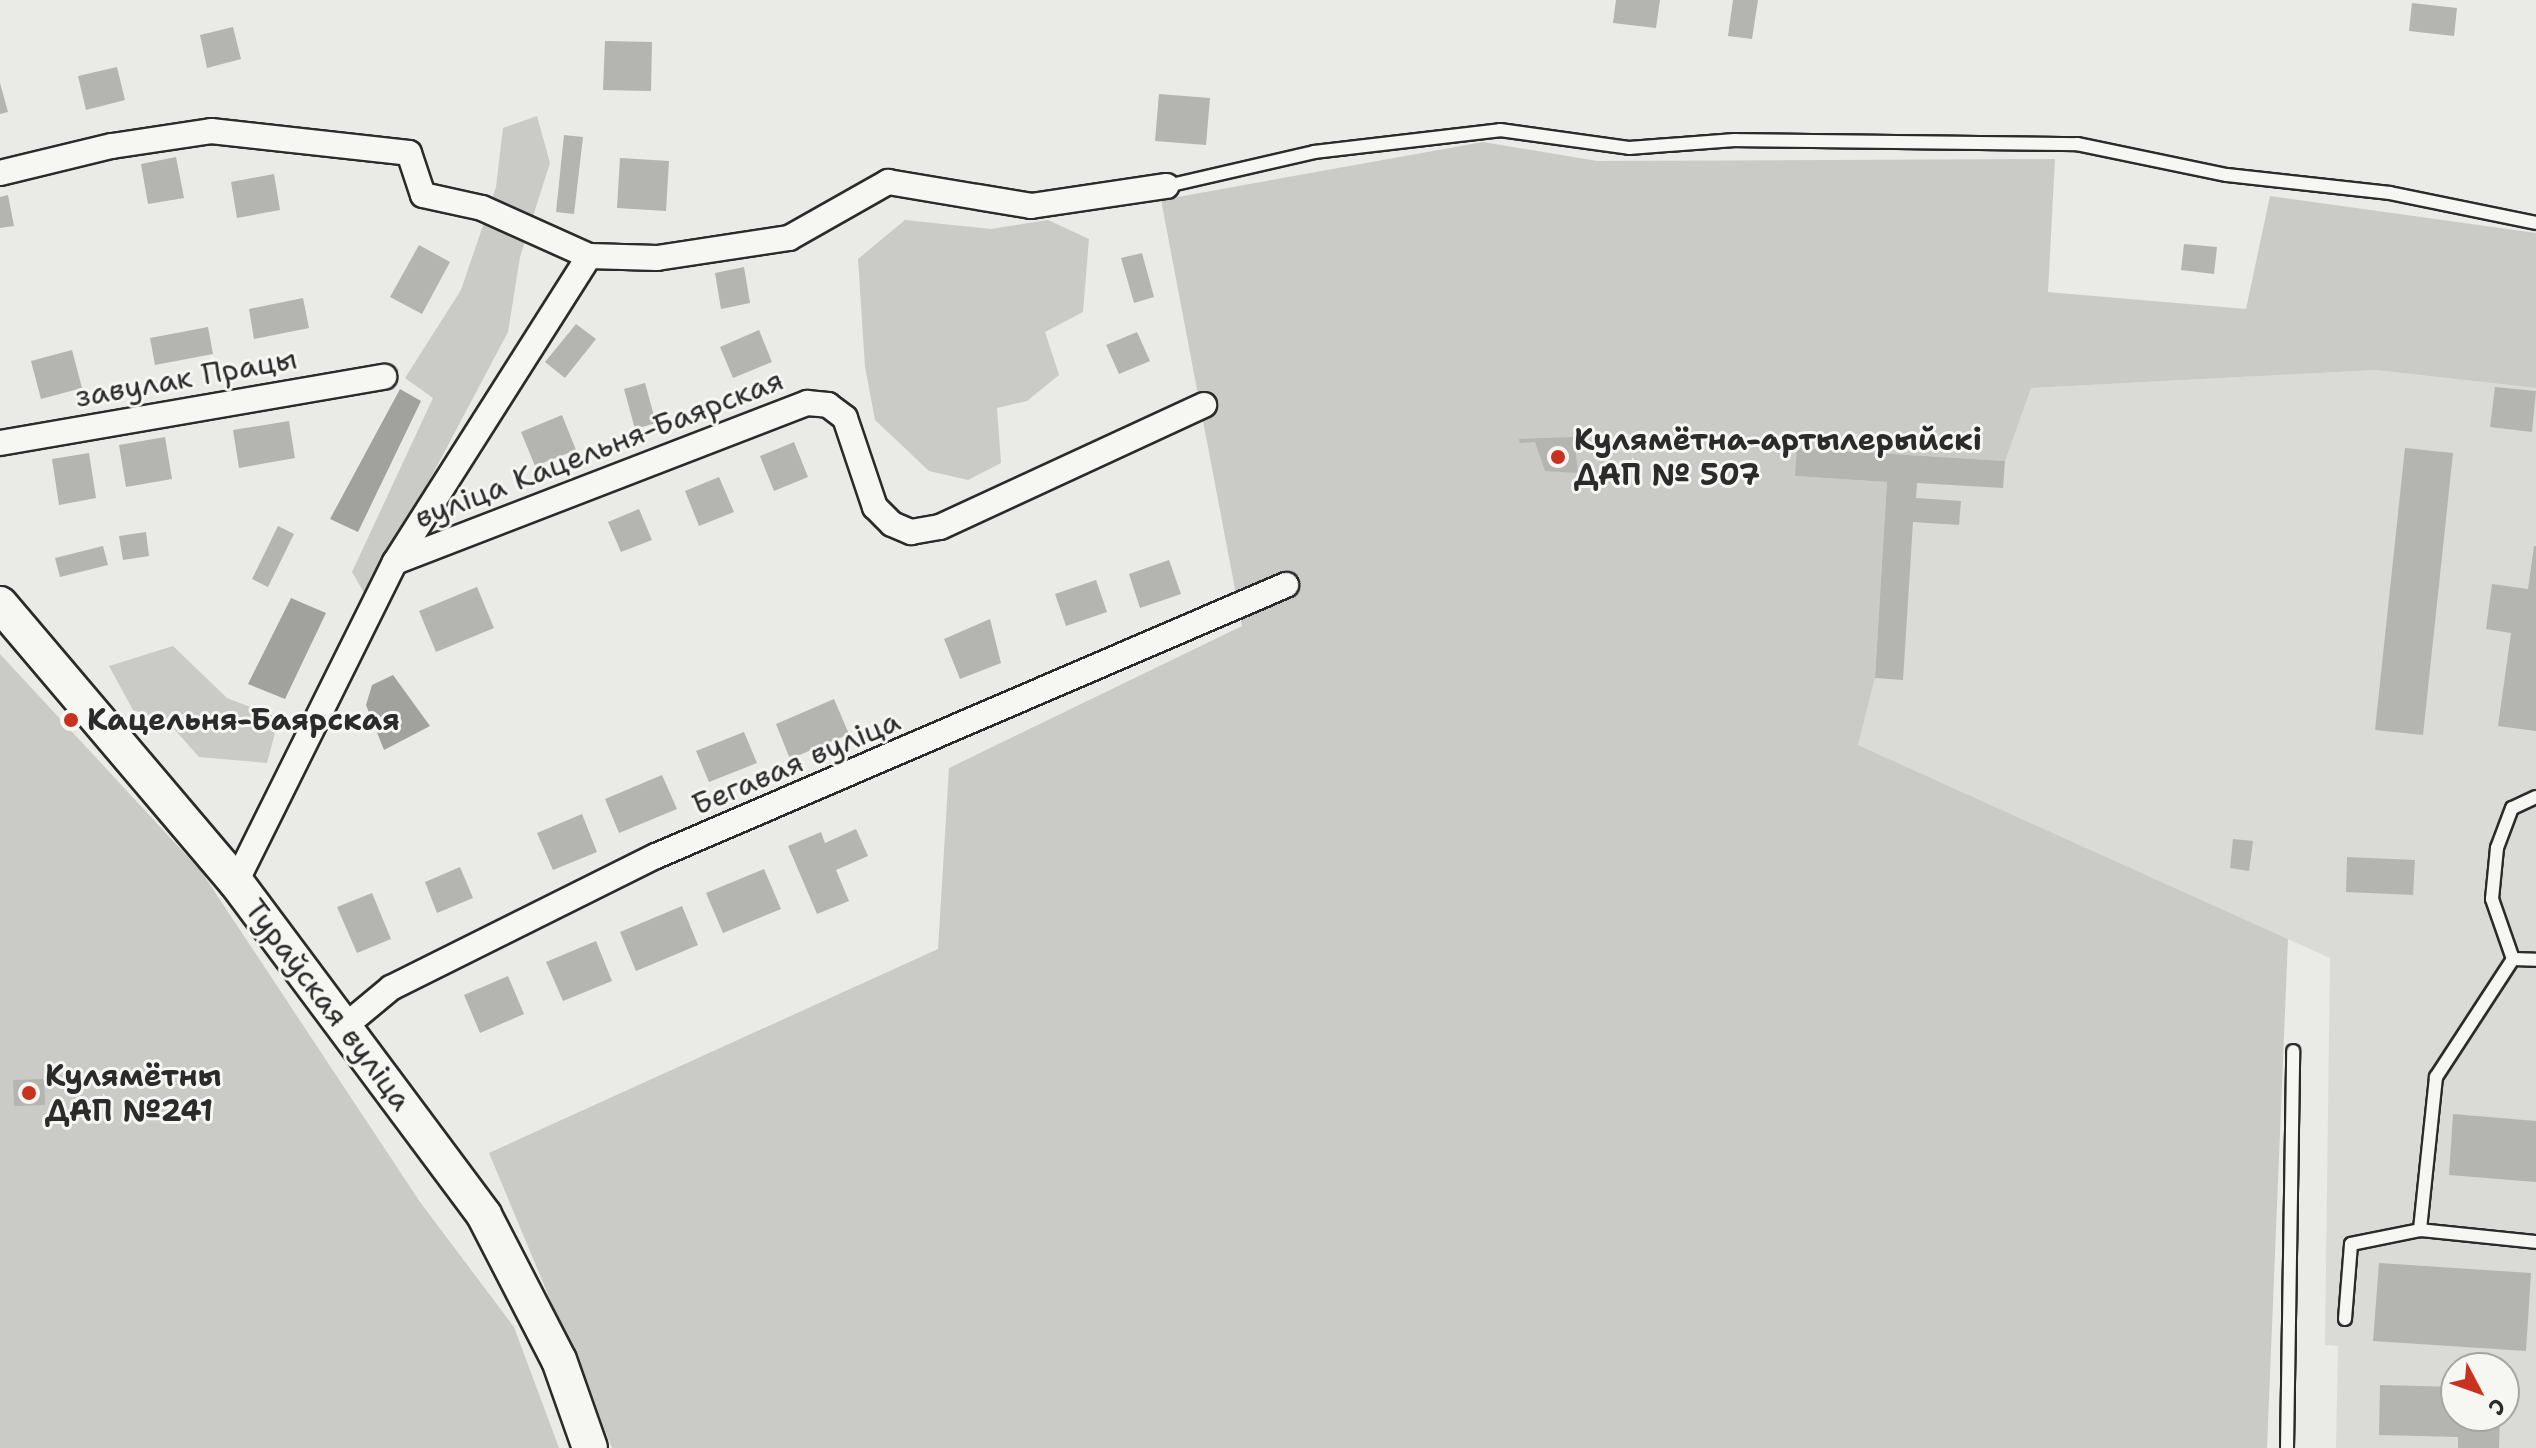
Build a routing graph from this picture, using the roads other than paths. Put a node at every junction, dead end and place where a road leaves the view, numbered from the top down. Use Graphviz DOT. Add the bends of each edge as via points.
graph roads {
  1 [pos="0,173"];
  2 [pos="1167,186"];
  3 [pos="2536,223"];
  4 [pos="589,256"];
  5 [pos="384,377"];
  6 [pos="1204,405"];
  7 [pos="0,443"];
  8 [pos="395,562"];
  9 [pos="1286,585"];
  10 [pos="0,604"];
  11 [pos="2536,797"];
  12 [pos="236,882"];
  13 [pos="2513,959"];
  14 [pos="2536,960"];
  15 [pos="345,1026"];
  16 [pos="2293,1051"];
  17 [pos="2420,1230"];
  18 [pos="2536,1242"];
  19 [pos="2345,1319"];
  20 [pos="590,1448"];
  21 [pos="2287,1448"];
  1 -- 4 [label="street" via="112,146 211,131 409,153 423,195 482,208"];
  2 -- 3 [label="lane" via="1314,152 1500,130 1629,148 1735,140 2077,144 2227,175 2390,193"];
  2 -- 4 [label="street" via="1031,206 888,182 789,238 657,258"];
  4 -- 8 [label="street"];
  5 -- 7 [label="street, завулак Працы"];
  6 -- 8 [label="street, вуліца Кацельня-Баярская" via="940,527 911,532 892,524 875,507 845,418 828,405 807,403"];
  8 -- 12 [label="street"];
  9 -- 15 [label="street, Бегавая вуліца" via="656,856 391,988"];
  10 -- 12 [label="street, Тураўская вуліца"];
  11 -- 13 [label="lane" via="2512,808 2497,848 2492,899"];
  12 -- 15 [label="street, Тураўская вуліца"];
  13 -- 14 [label="lane"];
  13 -- 17 [label="lane" via="2436,1077"];
  15 -- 20 [label="street, Тураўская вуліца" via="484,1215 559,1360"];
  16 -- 21 [label="lane"];
  17 -- 18 [label="lane"];
  17 -- 19 [label="lane" via="2351,1244"];
}
